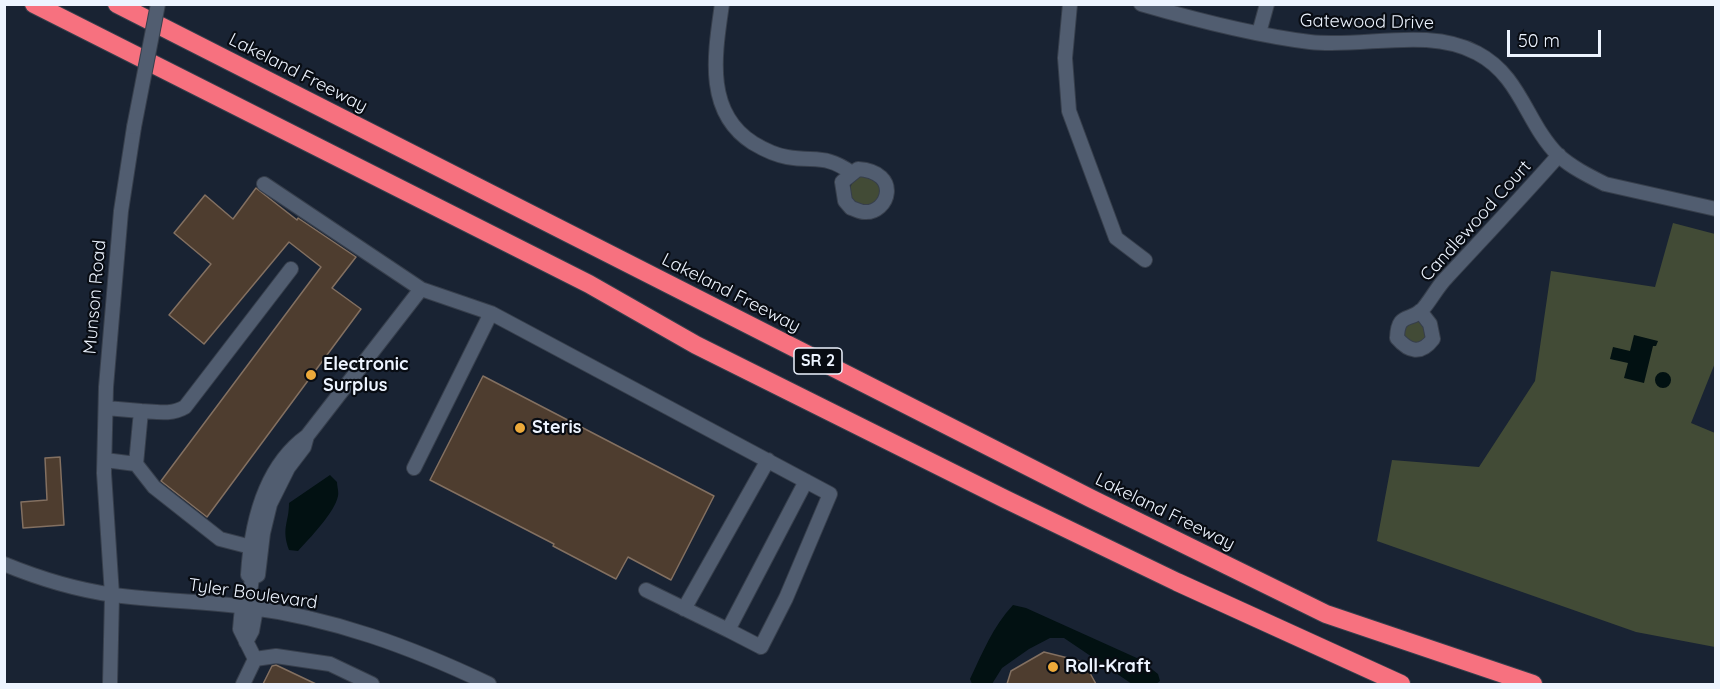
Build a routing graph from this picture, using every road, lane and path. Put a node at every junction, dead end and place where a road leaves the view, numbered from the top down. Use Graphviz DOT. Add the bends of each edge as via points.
graph roads {
  1 [pos="34,4"];
  2 [pos="117,4"];
  3 [pos="158,4"];
  4 [pos="722,4"];
  5 [pos="1070,4"];
  6 [pos="1141,4"];
  7 [pos="1267,4"];
  8 [pos="1259,33"];
  9 [pos="1559,155"];
  10 [pos="852,173"];
  11 [pos="264,184"];
  12 [pos="1715,205"];
  13 [pos="1145,260"];
  14 [pos="291,269"];
  15 [pos="421,290"];
  16 [pos="1420,311"];
  17 [pos="491,314"];
  18 [pos="106,408"];
  19 [pos="141,411"];
  20 [pos="307,436"];
  21 [pos="105,460"];
  22 [pos="768,460"];
  23 [pos="136,464"];
  24 [pos="414,468"];
  25 [pos="806,481"];
  26 [pos="251,547"];
  27 [pos="4,564"];
  28 [pos="252,578"];
  29 [pos="646,590"];
  30 [pos="112,595"];
  31 [pos="249,608"];
  32 [pos="684,609"];
  33 [pos="728,630"];
  34 [pos="255,660"];
  35 [pos="110,684"];
  36 [pos="243,684"];
  37 [pos="372,684"];
  38 [pos="489,684"];
  39 [pos="1401,684"];
  40 [pos="1533,684"];
  1 -- 39 [label="highway, SR 2" via="589,284 696,345 1005,499"];
  2 -- 40 [label="highway, Lakeland Freeway / SR 2" via="1092,500 1315,609"];
  3 -- 18 [label="street, Munson Road, bridge" via="121,211"];
  4 -- 10 [label="street" via="716,84 720,102 734,126 764,150 785,157 824,159"];
  5 -- 13 [label="street" via="1065,58 1069,111 1116,238"];
  6 -- 8 [label="street, Gatewood Drive"];
  7 -- 8 [label="street"];
  8 -- 9 [label="street, Gatewood Drive" via="1312,42 1437,40 1463,47 1481,55 1510,80"];
  9 -- 12 [label="street, Gatewood Drive" via="1605,184"];
  9 -- 16 [label="street, Candlewood Court"];
  11 -- 15 [label="street"];
  14 -- 19 [label="street" via="185,407 170,412"];
  15 -- 17 [label="street"];
  15 -- 20 [label="street"];
  17 -- 22 [label="street"];
  17 -- 24 [label="street"];
  18 -- 19 [label="street"];
  18 -- 21 [label="street, Munson Road"];
  19 -- 23 [label="street"];
  20 -- 26 [label="street" via="294,445 276,470 262,498"];
  20 -- 28 [label="street" via="270,504 258,575"];
  21 -- 23 [label="street"];
  21 -- 30 [label="street, Munson Road"];
  22 -- 25 [label="street"];
  22 -- 32 [label="street"];
  23 -- 26 [label="street" via="154,487 220,539"];
  25 -- 33 [label="street"];
  25 -- 33 [label="street" via="830,494 761,648"];
  26 -- 28 [label="street" via="248,575"];
  27 -- 30 [label="street, Tyler Boulevard" via="33,576"];
  28 -- 31 [label="street"];
  29 -- 32 [label="street"];
  30 -- 31 [label="street, Tyler Boulevard"];
  30 -- 35 [label="street, Munson Road"];
  31 -- 34 [label="street" via="240,629"];
  31 -- 38 [label="street, Tyler Boulevard" via="352,628"];
  32 -- 33 [label="street"];
  34 -- 36 [label="street"];
  34 -- 37 [label="street" via="276,656 330,664"];
}
